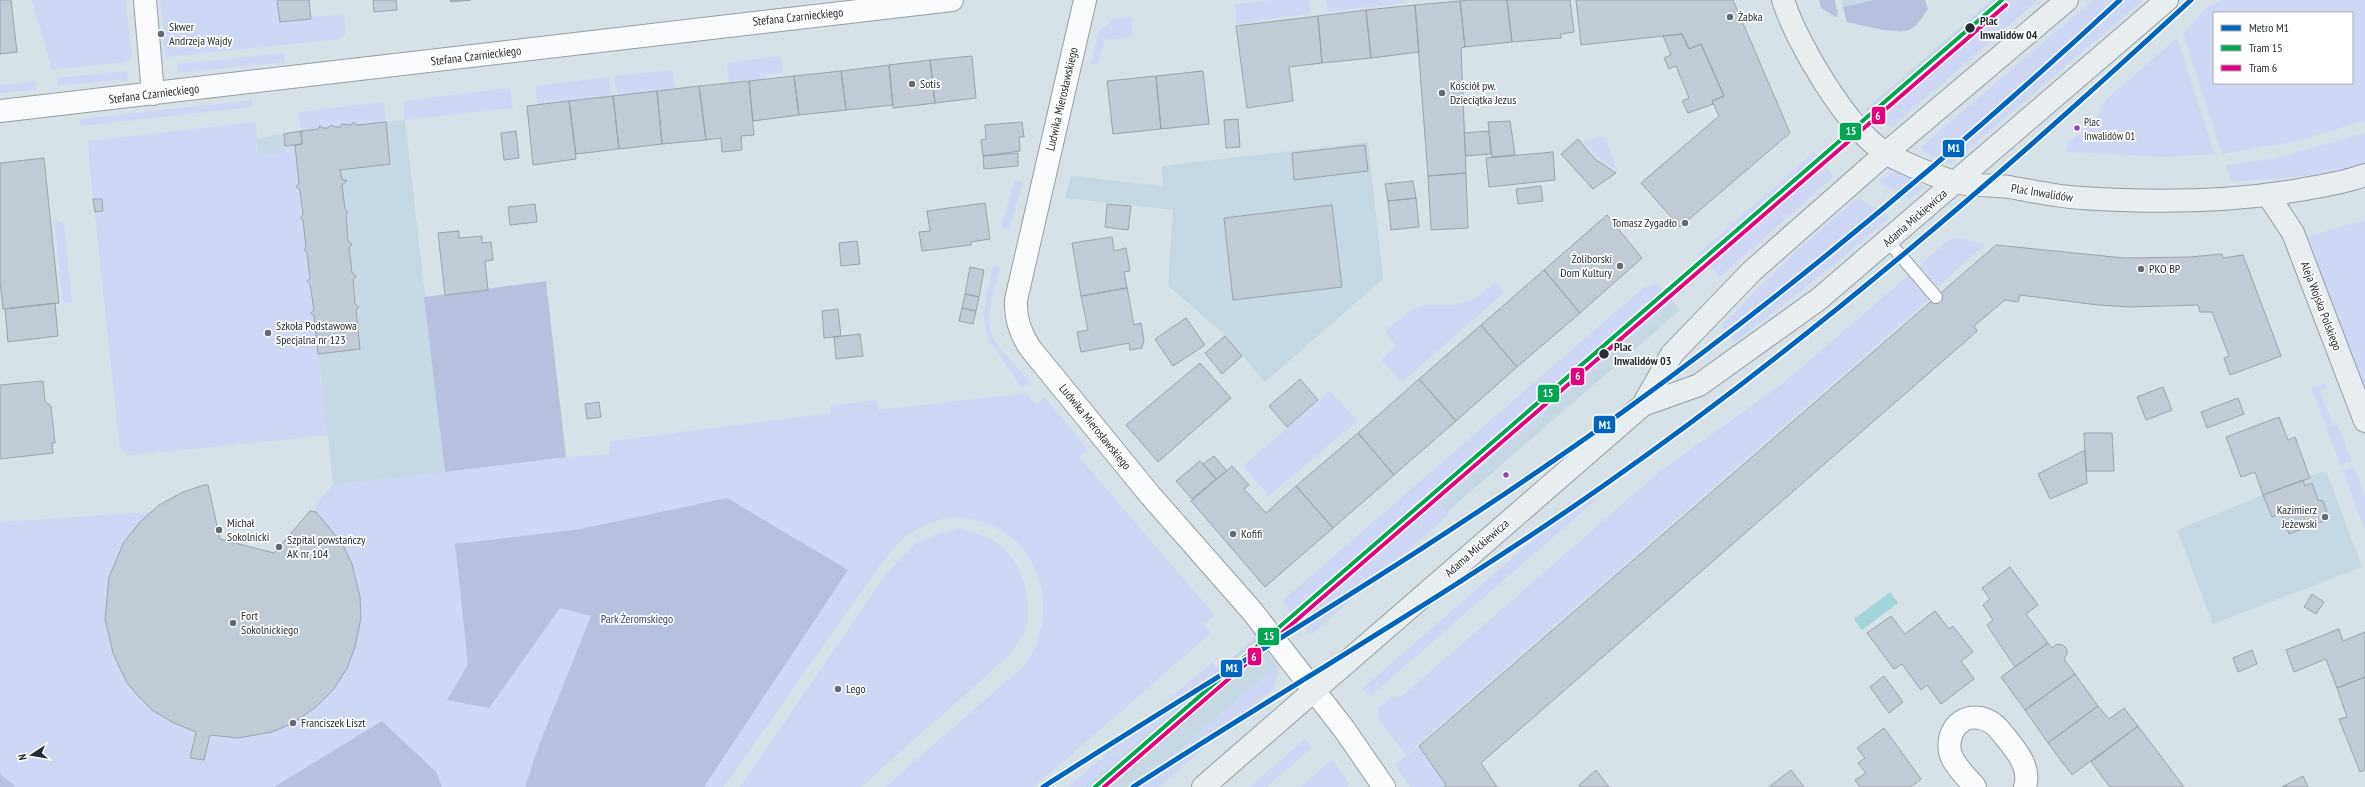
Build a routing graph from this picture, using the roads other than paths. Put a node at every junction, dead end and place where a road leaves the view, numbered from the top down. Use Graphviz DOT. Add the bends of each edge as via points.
graph roads {
  1 [pos="145,0"];
  2 [pos="952,0"];
  3 [pos="1085,0"];
  4 [pos="1783,0"];
  5 [pos="2067,0"];
  6 [pos="2167,0"];
  7 [pos="153,94"];
  8 [pos="0,111"];
  9 [pos="1886,153"];
  10 [pos="2365,175"];
  11 [pos="1955,182"];
  12 [pos="2268,195"];
  13 [pos="1888,241"];
  14 [pos="1936,297"];
  15 [pos="1643,404"];
  16 [pos="2365,421"];
  17 [pos="1315,691"];
  18 [pos="1965,784"];
  19 [pos="1203,787"];
  20 [pos="1384,787"];
  21 [pos="2025,787"];
  1 -- 7 [label="street"];
  2 -- 7 [label="street, Stefana Czarnieckiego"];
  3 -- 17 [label="street, Ludwika Mierosławskiego" via="1016,300 1015,313 1018,325 1030,348 1150,495 1252,612"];
  4 -- 9 [label="main road, Plac Inwalidów" via="1800,42 1826,85 1868,139"];
  5 -- 9 [label="main road, Adama Mickiewicza"];
  6 -- 11 [label="main road, Adama Mickiewicza"];
  7 -- 8 [label="street, Stefana Czarnieckiego"];
  9 -- 11 [label="main road, Plac Inwalidów"];
  9 -- 15 [label="main road, Adama Mickiewicza" via="1777,248 1705,319 1672,354"];
  10 -- 12 [label="main road, Plac Inwalidów" via="2348,181"];
  11 -- 12 [label="main road, Plac Inwalidów" via="2081,198 2182,201 2232,200"];
  11 -- 13 [label="main road, Adama Mickiewicza"];
  12 -- 16 [label="main road, Aleja Wojska Polskiego" via="2293,233"];
  13 -- 14 [label="lane"];
  13 -- 15 [label="main road, Adama Mickiewicza" via="1819,299 1699,384"];
  15 -- 17 [label="main road, Adama Mickiewicza"];
  17 -- 19 [label="main road, Adama Mickiewicza"];
  17 -- 20 [label="street, Ludwika Mierosławskiego"];
  18 -- 21 [label="street" via="1953,760 1950,744 1955,728 1968,718 1977,716 1992,722 1998,728 2026,767 2028,779"];
}
